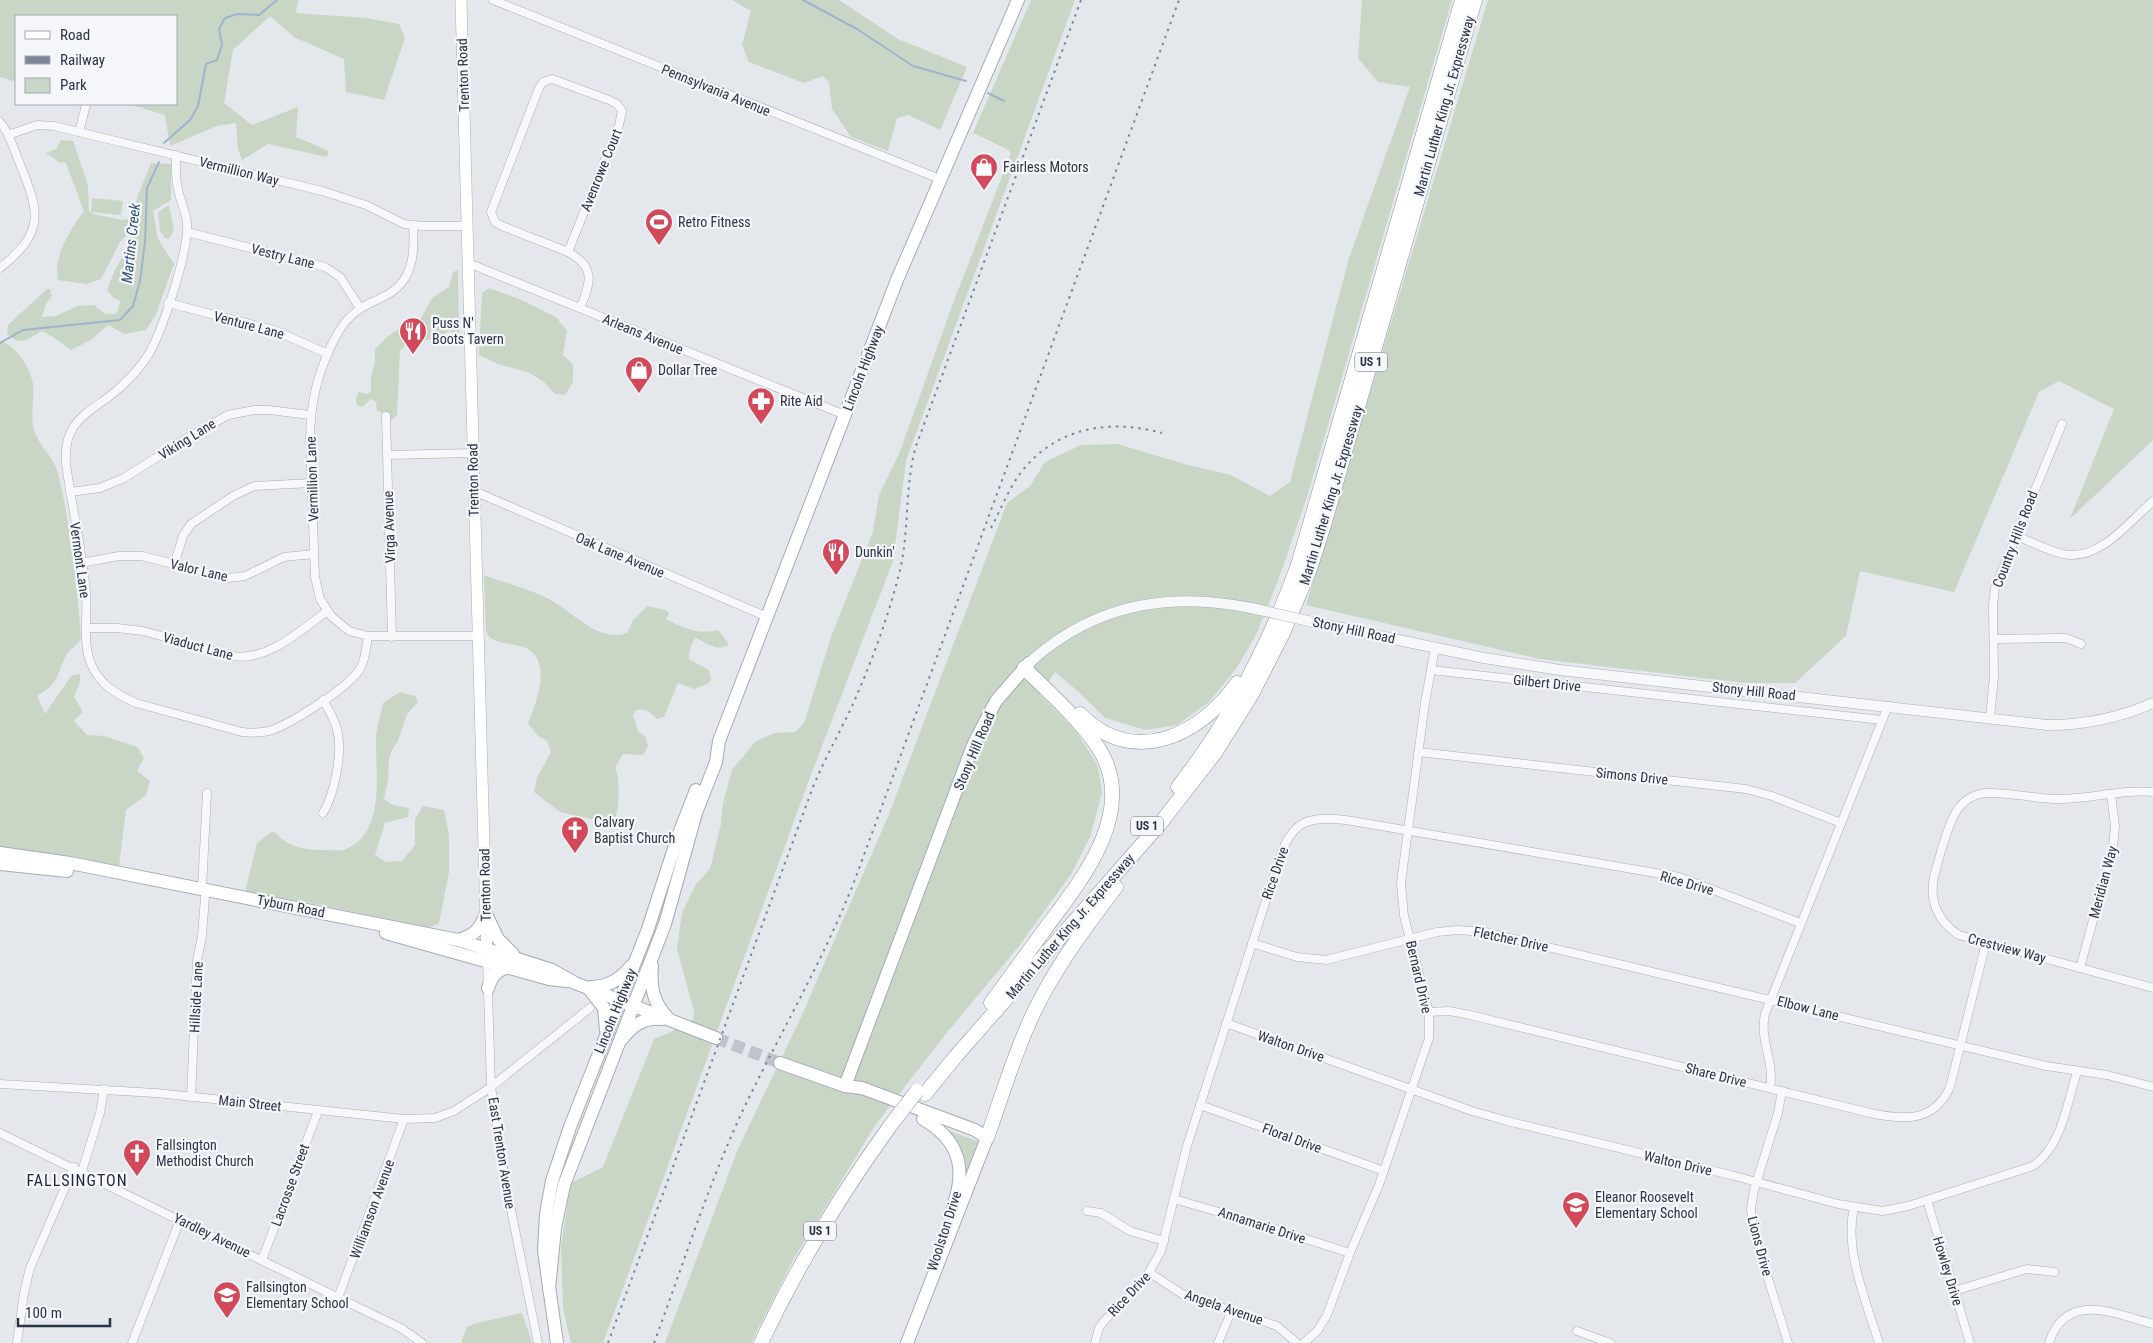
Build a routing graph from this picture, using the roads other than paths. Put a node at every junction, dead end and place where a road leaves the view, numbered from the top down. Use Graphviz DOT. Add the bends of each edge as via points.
graph roads {
  1 [pos="461,0"];
  2 [pos="493,0"];
  3 [pos="1018,0"];
  4 [pos="1462,0"];
  5 [pos="1475,0"];
  6 [pos="86,105"];
  7 [pos="0,122"];
  8 [pos="79,132"];
  9 [pos="8,135"];
  10 [pos="176,155"];
  11 [pos="940,179"];
  12 [pos="413,226"];
  13 [pos="467,226"];
  14 [pos="187,232"];
  15 [pos="568,252"];
  16 [pos="468,263"];
  17 [pos="0,268"];
  18 [pos="168,303"];
  19 [pos="360,308"];
  20 [pos="580,308"];
  21 [pos="328,354"];
  22 [pos="310,415"];
  23 [pos="845,415"];
  24 [pos="386,416"];
  25 [pos="2062,424"];
  26 [pos="473,453"];
  27 [pos="388,455"];
  28 [pos="312,483"];
  29 [pos="474,491"];
  30 [pos="70,492"];
  31 [pos="2153,501"];
  32 [pos="2015,535"];
  33 [pos="314,554"];
  34 [pos="81,563"];
  35 [pos="174,565"];
  36 [pos="327,611"];
  37 [pos="768,617"];
  38 [pos="87,628"];
  39 [pos="1273,628"];
  40 [pos="368,636"];
  41 [pos="479,636"];
  42 [pos="392,638"];
  43 [pos="1994,640"];
  44 [pos="2081,644"];
  45 [pos="1435,648"];
  46 [pos="1026,666"];
  47 [pos="1431,670"];
  48 [pos="1664,681"];
  49 [pos="1664,696"];
  50 [pos="323,700"];
  51 [pos="2153,702"];
  52 [pos="1888,706"];
  53 [pos="1990,718"];
  54 [pos="1882,720"];
  55 [pos="719,741"];
  56 [pos="1419,752"];
  57 [pos="2153,792"];
  58 [pos="207,794"];
  59 [pos="2111,794"];
  60 [pos="1174,808"];
  61 [pos="322,813"];
  62 [pos="1841,823"];
  63 [pos="1408,831"];
  64 [pos="0,853"];
  65 [pos="0,864"];
  66 [pos="203,893"];
  67 [pos="486,914"];
  68 [pos="1800,923"];
  69 [pos="1410,939"];
  70 [pos="458,940"];
  71 [pos="1252,943"];
  72 [pos="1986,943"];
  73 [pos="487,954"];
  74 [pos="653,956"];
  75 [pos="637,958"];
  76 [pos="522,959"];
  77 [pos="511,967"];
  78 [pos="2080,968"];
  79 [pos="580,985"];
  80 [pos="2153,988"];
  81 [pos="488,991"];
  82 [pos="1771,999"];
  83 [pos="991,1002"];
  84 [pos="626,1003"];
  85 [pos="590,1008"];
  86 [pos="1428,1012"];
  87 [pos="670,1020"];
  88 [pos="1226,1022"];
  89 [pos="605,1035"];
  90 [pos="716,1038"];
  91 [pos="1961,1046"];
  92 [pos="616,1047"];
  93 [pos="780,1063"];
  94 [pos="2077,1072"];
  95 [pos="0,1084"];
  96 [pos="845,1086"];
  97 [pos="2153,1086"];
  98 [pos="491,1087"];
  99 [pos="1413,1088"];
  100 [pos="1770,1088"];
  101 [pos="104,1089"];
  102 [pos="1782,1091"];
  103 [pos="921,1092"];
  104 [pos="191,1097"];
  105 [pos="1200,1105"];
  106 [pos="318,1110"];
  107 [pos="404,1119"];
  108 [pos="923,1120"];
  109 [pos="894,1127"];
  110 [pos="0,1133"];
  111 [pos="987,1138"];
  112 [pos="74,1167"];
  113 [pos="1384,1170"];
  114 [pos="82,1171"];
  115 [pos="1757,1182"];
  116 [pos="1174,1199"];
  117 [pos="1927,1200"];
  118 [pos="1854,1207"];
  119 [pos="1087,1211"];
  120 [pos="180,1220"];
  121 [pos="1164,1241"];
  122 [pos="1350,1253"];
  123 [pos="262,1260"];
  124 [pos="2054,1272"];
  125 [pos="1150,1273"];
  126 [pos="549,1289"];
  127 [pos="1954,1291"];
  128 [pos="338,1298"];
  129 [pos="924,1298"];
  130 [pos="1232,1310"];
  131 [pos="2153,1324"];
  132 [pos="1577,1331"];
  133 [pos="17,1343"];
  134 [pos="132,1343"];
  135 [pos="422,1343"];
  136 [pos="538,1343"];
  137 [pos="557,1343"];
  138 [pos="761,1343"];
  139 [pos="771,1343"];
  140 [pos="907,1343"];
  141 [pos="1095,1343"];
  142 [pos="1218,1343"];
  143 [pos="1297,1343"];
  144 [pos="1304,1343"];
  145 [pos="1610,1343"];
  146 [pos="1788,1343"];
  147 [pos="1879,1343"];
  148 [pos="1970,1343"];
  149 [pos="2049,1343"];
  1 -- 13 [label="main road, Trenton Road"];
  2 -- 11 [label="street, Pennsylvania Avenue"];
  3 -- 11 [label="main road, Lincoln Highway"];
  4 -- 39 [label="highway, Martin Luther King Jr. Expressway / US 1" via="1307,536"];
  5 -- 60 [label="highway, Martin Luther King Jr. Expressway / US 1" via="1310,569 1252,694 1215,753"];
  6 -- 8 [label="street"];
  7 -- 9 [label="street"];
  8 -- 9 [label="street, Vermillion Way" via="44,125"];
  8 -- 10 [label="street, Vermillion Way"];
  9 -- 17 [label="street" via="33,198 35,214 30,237"];
  10 -- 12 [label="street, Vermillion Way" via="352,199"];
  10 -- 14 [label="street, Vermont Lane" via="177,188"];
  11 -- 23 [label="main road, Lincoln Highway"];
  12 -- 13 [label="street, Vermillion Way"];
  12 -- 19 [label="street, Vermillion Lane" via="414,253 406,279 392,292"];
  13 -- 16 [label="main road, Trenton Road"];
  14 -- 18 [label="street, Vermont Lane"];
  14 -- 19 [label="street, Vestry Lane" via="325,267 340,277"];
  15 -- 15 [label="street, Avenrowe Court" via="622,111 610,100 552,79 543,82 539,88 491,212 495,222 502,226"];
  15 -- 20 [label="street" via="584,264 590,277"];
  16 -- 20 [label="street, Arleans Avenue"];
  16 -- 26 [label="main road, Trenton Road"];
  18 -- 21 [label="street, Venture Lane" via="274,330"];
  18 -- 30 [label="street, Vermont Lane" via="153,346 137,370 115,392 88,410 71,430 65,454"];
  19 -- 21 [label="street, Vermillion Lane" via="346,321"];
  20 -- 23 [label="street, Arleans Avenue"];
  21 -- 22 [label="street, Vermillion Lane" via="315,385"];
  22 -- 28 [label="street, Vermillion Lane"];
  22 -- 30 [label="street, Viking Lane" via="261,410 228,415 124,478 100,488"];
  23 -- 37 [label="main road, Lincoln Highway"];
  24 -- 27 [label="street, Virga Avenue"];
  25 -- 32 [label="street, Country Hills Road"];
  26 -- 27 [label="street"];
  26 -- 29 [label="main road, Trenton Road"];
  27 -- 42 [label="street, Virga Avenue"];
  28 -- 33 [label="street, Vermillion Lane"];
  28 -- 35 [label="street" via="254,486 233,496 191,524 183,536"];
  29 -- 37 [label="street, Oak Lane Avenue"];
  29 -- 41 [label="main road, Trenton Road"];
  30 -- 34 [label="street, Vermont Lane"];
  31 -- 32 [label="street" via="2106,543 2084,554 2063,554"];
  32 -- 43 [label="street, Country Hills Road" via="1995,588"];
  33 -- 35 [label="street, Valor Lane" via="284,557 237,578 222,578"];
  33 -- 36 [label="street, Vermillion Lane" via="317,590"];
  34 -- 35 [label="street, Valor Lane" via="131,556"];
  34 -- 38 [label="street, Vermont Lane"];
  36 -- 38 [label="street, Viaduct Lane" via="271,649 243,658 143,631"];
  36 -- 40 [label="street, Vermillion Lane" via="342,626"];
  37 -- 55 [label="main road, Lincoln Highway"];
  38 -- 50 [label="street, Vermont Lane" via="89,658 100,680 113,692 142,704 251,733 280,726"];
  39 -- 46 [label="highway" via="1240,680 1218,707 1188,731 1162,740 1131,740 1099,729"];
  39 -- 83 [label="highway, Martin Luther King Jr. Expressway / US 1" via="1231,709 1180,784"];
  40 -- 42 [label="street, Vermillion Lane"];
  40 -- 50 [label="street, Vermont Lane" via="361,668 339,690"];
  41 -- 42 [label="street, Vermillion Lane"];
  41 -- 67 [label="main road, Trenton Road"];
  43 -- 44 [label="street" via="2066,638"];
  43 -- 53 [label="street, Country Hills Road"];
  45 -- 46 [label="street, Stony Hill Road, bridge" via="1251,608 1187,600 1134,607 1107,615 1076,629"];
  45 -- 47 [label="street, Bernard Drive"];
  45 -- 48 [label="street, Stony Hill Road" via="1527,665"];
  46 -- 83 [label="highway" via="1097,745 1108,769 1111,804 1104,832 1085,873"];
  46 -- 96 [label="main road, Stony Hill Road" via="996,701 974,743"];
  47 -- 49 [label="street, Gilbert Drive"];
  47 -- 56 [label="street, Bernard Drive"];
  48 -- 49 [label="street"];
  48 -- 52 [label="street, Stony Hill Road"];
  49 -- 54 [label="street, Gilbert Drive"];
  50 -- 61 [label="street" via="335,722 339,750 330,797"];
  51 -- 53 [label="street, Stony Hill Road" via="2089,723 2048,725"];
  52 -- 53 [label="street, Stony Hill Road"];
  52 -- 54 [label="street, Elbow Lane"];
  54 -- 62 [label="street, Elbow Lane"];
  55 -- 74 [label="main road, Lincoln Highway" via="716,762 696,813"];
  55 -- 75 [label="main road, Lincoln Highway" via="708,759 683,823"];
  56 -- 62 [label="street, Simons Drive" via="1746,789"];
  56 -- 63 [label="street, Bernard Drive"];
  57 -- 59 [label="street, Crestview Way"];
  58 -- 66 [label="street, Hillside Lane"];
  59 -- 72 [label="street, Crestview Way" via="2057,799 1986,793 1976,795 1955,811 1935,871 1932,886 1934,903 1941,918 1953,931"];
  59 -- 78 [label="street, Meridian Way" via="2115,826 2113,847"];
  60 -- 103 [label="highway, Martin Luther King Jr. Expressway / US 1"];
  60 -- 111 [label="highway" via="1053,976 1028,1026"];
  62 -- 68 [label="street, Elbow Lane"];
  63 -- 68 [label="street, Rice Drive" via="1679,877"];
  63 -- 69 [label="street, Bernard Drive" via="1401,889"];
  63 -- 71 [label="street, Rice Drive" via="1325,818 1302,823 1284,846"];
  64 -- 66 [label="main road, Tyburn Road" via="55,860"];
  65 -- 66 [label="main road, Tyburn Road" via="69,871"];
  66 -- 70 [label="main road, Tyburn Road"];
  66 -- 73 [label="main road, Tyburn Road"];
  66 -- 104 [label="street, Hillside Lane"];
  67 -- 70 [label="main road" via="472,936"];
  67 -- 73 [label="main road, Trenton Road"];
  67 -- 76 [label="main road" via="498,939"];
  68 -- 82 [label="street, Elbow Lane"];
  69 -- 71 [label="street, Fletcher Drive" via="1326,960 1296,957"];
  69 -- 82 [label="street, Fletcher Drive" via="1448,930 1485,932"];
  69 -- 86 [label="street, Bernard Drive"];
  70 -- 73 [label="main road, Tyburn Road"];
  71 -- 88 [label="street, Rice Drive"];
  72 -- 78 [label="street, Crestview Way"];
  72 -- 91 [label="street, Share Drive"];
  73 -- 76 [label="main road, Tyburn Road"];
  73 -- 77 [label="main road, Tyburn Road"];
  73 -- 81 [label="street, East Trenton Avenue"];
  74 -- 84 [label="main road, Lincoln Highway"];
  74 -- 87 [label="main road" via="653,994 659,1008"];
  75 -- 79 [label="main road" via="618,979 604,986"];
  75 -- 84 [label="main road, Lincoln Highway"];
  76 -- 79 [label="main road, Tyburn Road"];
  77 -- 79 [label="main road, Tyburn Road"];
  77 -- 81 [label="main road" via="497,972"];
  78 -- 80 [label="street, Crestview Way"];
  79 -- 84 [label="main road, Tyburn Road"];
  79 -- 89 [label="main road" via="597,996 604,1008"];
  81 -- 98 [label="street, East Trenton Avenue"];
  82 -- 91 [label="street, Elbow Lane"];
  82 -- 100 [label="street" via="1763,1022 1772,1071"];
  83 -- 103 [label="highway, Martin Luther King Jr. Expressway / US 1"];
  84 -- 87 [label="main road"];
  84 -- 89 [label="main road, Lincoln Highway"];
  84 -- 92 [label="main road, Lincoln Highway"];
  85 -- 98 [label="street, Main Street"];
  86 -- 99 [label="street, Bernard Drive" via="1429,1038"];
  86 -- 100 [label="street, Share Drive" via="1450,1011 1470,1015"];
  87 -- 90 [label="main road"];
  87 -- 92 [label="main road" via="650,1019 638,1023"];
  88 -- 99 [label="street, Walton Drive"];
  88 -- 105 [label="street, Rice Drive"];
  89 -- 126 [label="main road, Lincoln Highway" via="564,1143 550,1193 544,1251"];
  91 -- 94 [label="street, Elbow Lane"];
  91 -- 102 [label="street, Share Drive" via="1947,1095 1928,1112 1910,1118 1886,1116"];
  92 -- 126 [label="main road, Lincoln Highway" via="561,1196"];
  93 -- 96 [label="main road, Woolston Drive"];
  94 -- 97 [label="street, Elbow Lane"];
  94 -- 117 [label="street, Walton Drive" via="2056,1136 2044,1158 2024,1170"];
  95 -- 101 [label="street, Main Street"];
  96 -- 108 [label="main road, Woolston Drive" via="859,1096"];
  96 -- 111 [label="main road, Woolston Drive" via="870,1091 976,1130"];
  98 -- 107 [label="street, Main Street" via="444,1115"];
  98 -- 136 [label="street, East Trenton Avenue" via="505,1180"];
  99 -- 113 [label="street, Bernard Drive"];
  99 -- 115 [label="street, Walton Drive" via="1508,1122"];
  100 -- 102 [label="street, Share Drive"];
  101 -- 104 [label="street, Main Street"];
  101 -- 114 [label="street"];
  102 -- 115 [label="street, Lions Drive"];
  103 -- 109 [label="highway, Martin Luther King Jr. Expressway / US 1, bridge"];
  104 -- 106 [label="street, Main Street"];
  105 -- 113 [label="street, Floral Drive"];
  105 -- 116 [label="street, Rice Drive"];
  106 -- 107 [label="street, Main Street"];
  106 -- 123 [label="street, Lacrosse Street"];
  107 -- 128 [label="street, Williamson Avenue"];
  108 -- 111 [label="main road, Woolston Drive"];
  108 -- 129 [label="main road, Woolston Drive" via="937,1128 951,1144 960,1174 958,1192"];
  109 -- 138 [label="highway, Martin Luther King Jr. Expressway / US 1" via="849,1185 820,1232"];
  109 -- 139 [label="highway, Martin Luther King Jr. Expressway / US 1" via="822,1245"];
  110 -- 112 [label="street, Yardley Avenue"];
  111 -- 129 [label="main road, Woolston Drive"];
  112 -- 114 [label="street, Yardley Avenue"];
  112 -- 133 [label="street" via="30,1268"];
  113 -- 122 [label="street, Bernard Drive"];
  114 -- 120 [label="street, Yardley Avenue"];
  115 -- 118 [label="street, Walton Drive"];
  115 -- 146 [label="street, Lions Drive" via="1752,1200 1752,1223"];
  116 -- 121 [label="street, Rice Drive"];
  116 -- 122 [label="street, Annamarie Drive"];
  117 -- 118 [label="street, Walton Drive" via="1883,1211"];
  117 -- 127 [label="street, Howley Drive"];
  118 -- 147 [label="street" via="1852,1245 1855,1264"];
  119 -- 121 [label="street" via="1101,1213 1130,1231"];
  120 -- 123 [label="street, Yardley Avenue"];
  120 -- 134 [label="street"];
  121 -- 125 [label="street, Rice Drive"];
  122 -- 144 [label="street, Bernard Drive" via="1322,1324"];
  123 -- 128 [label="street, Yardley Avenue"];
  124 -- 127 [label="street" via="2027,1269"];
  125 -- 130 [label="street, Angela Avenue" via="1182,1294"];
  125 -- 141 [label="street, Rice Drive" via="1104,1321"];
  126 -- 137 [label="main road, Lincoln Highway"];
  127 -- 148 [label="street, Howley Drive"];
  128 -- 135 [label="street, Yardley Avenue" via="401,1328"];
  129 -- 140 [label="main road, Woolston Drive"];
  130 -- 142 [label="street"];
  130 -- 143 [label="street, Angela Avenue" via="1277,1326"];
  131 -- 149 [label="street" via="2086,1308 2060,1321"];
  132 -- 145 [label="street"];
}
